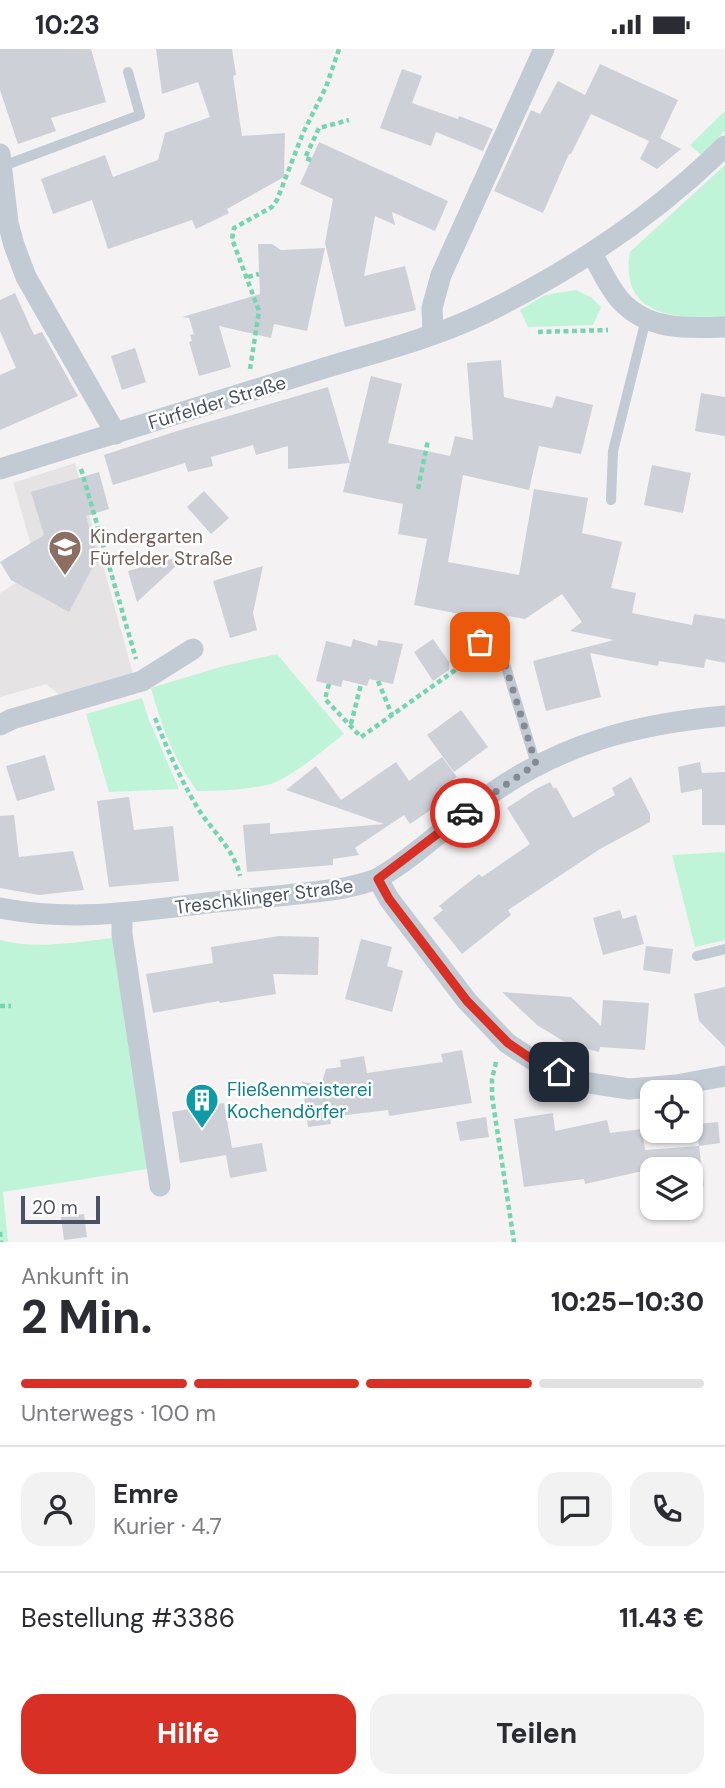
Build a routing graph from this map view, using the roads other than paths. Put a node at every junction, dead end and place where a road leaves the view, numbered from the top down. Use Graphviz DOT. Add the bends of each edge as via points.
graph roads {
  1 [pos="544,49"];
  2 [pos="128,72"];
  3 [pos="725,146"];
  4 [pos="1,160"];
  5 [pos="7,245"];
  6 [pos="592,254"];
  7 [pos="646,319"];
  8 [pos="725,327"];
  9 [pos="433,333"];
  10 [pos="116,434"];
  11 [pos="0,469"];
  12 [pos="611,500"];
  13 [pos="480,642"];
  14 [pos="193,649"];
  15 [pos="725,716"];
  16 [pos="0,725"];
  17 [pos="536,764"];
  18 [pos="378,879"];
  19 [pos="0,908"];
  20 [pos="122,913"];
  21 [pos="725,949"];
  22 [pos="697,956"];
  23 [pos="725,1076"];
  24 [pos="160,1186"];
  1 -- 9 [label="street" via="441,275 432,308"];
  2 -- 4 [label="lane" via="139,115"];
  3 -- 6 [label="street, Fürfelder Straße"];
  4 -- 5 [label="street"];
  5 -- 10 [label="street"];
  6 -- 7 [label="street" via="621,301"];
  6 -- 9 [label="street, Fürfelder Straße" via="481,315"];
  7 -- 8 [label="street" via="675,328"];
  7 -- 12 [label="lane" via="613,451"];
  9 -- 10 [label="street, Fürfelder Straße"];
  10 -- 11 [label="street, Fürfelder Straße"];
  13 -- 17 [label="lane" via="505,664"];
  14 -- 16 [label="street" via="142,681"];
  15 -- 17 [label="street, Treschklinger Straße" via="661,724 594,740"];
  17 -- 18 [label="street, Treschklinger Straße"];
  18 -- 20 [label="street, Treschklinger Straße" via="295,895"];
  18 -- 23 [label="street" via="467,1001 508,1043 536,1062 583,1082 629,1089"];
  19 -- 20 [label="street, Treschklinger Straße" via="67,917"];
  20 -- 24 [label="street"];
  21 -- 22 [label="lane"];
}
